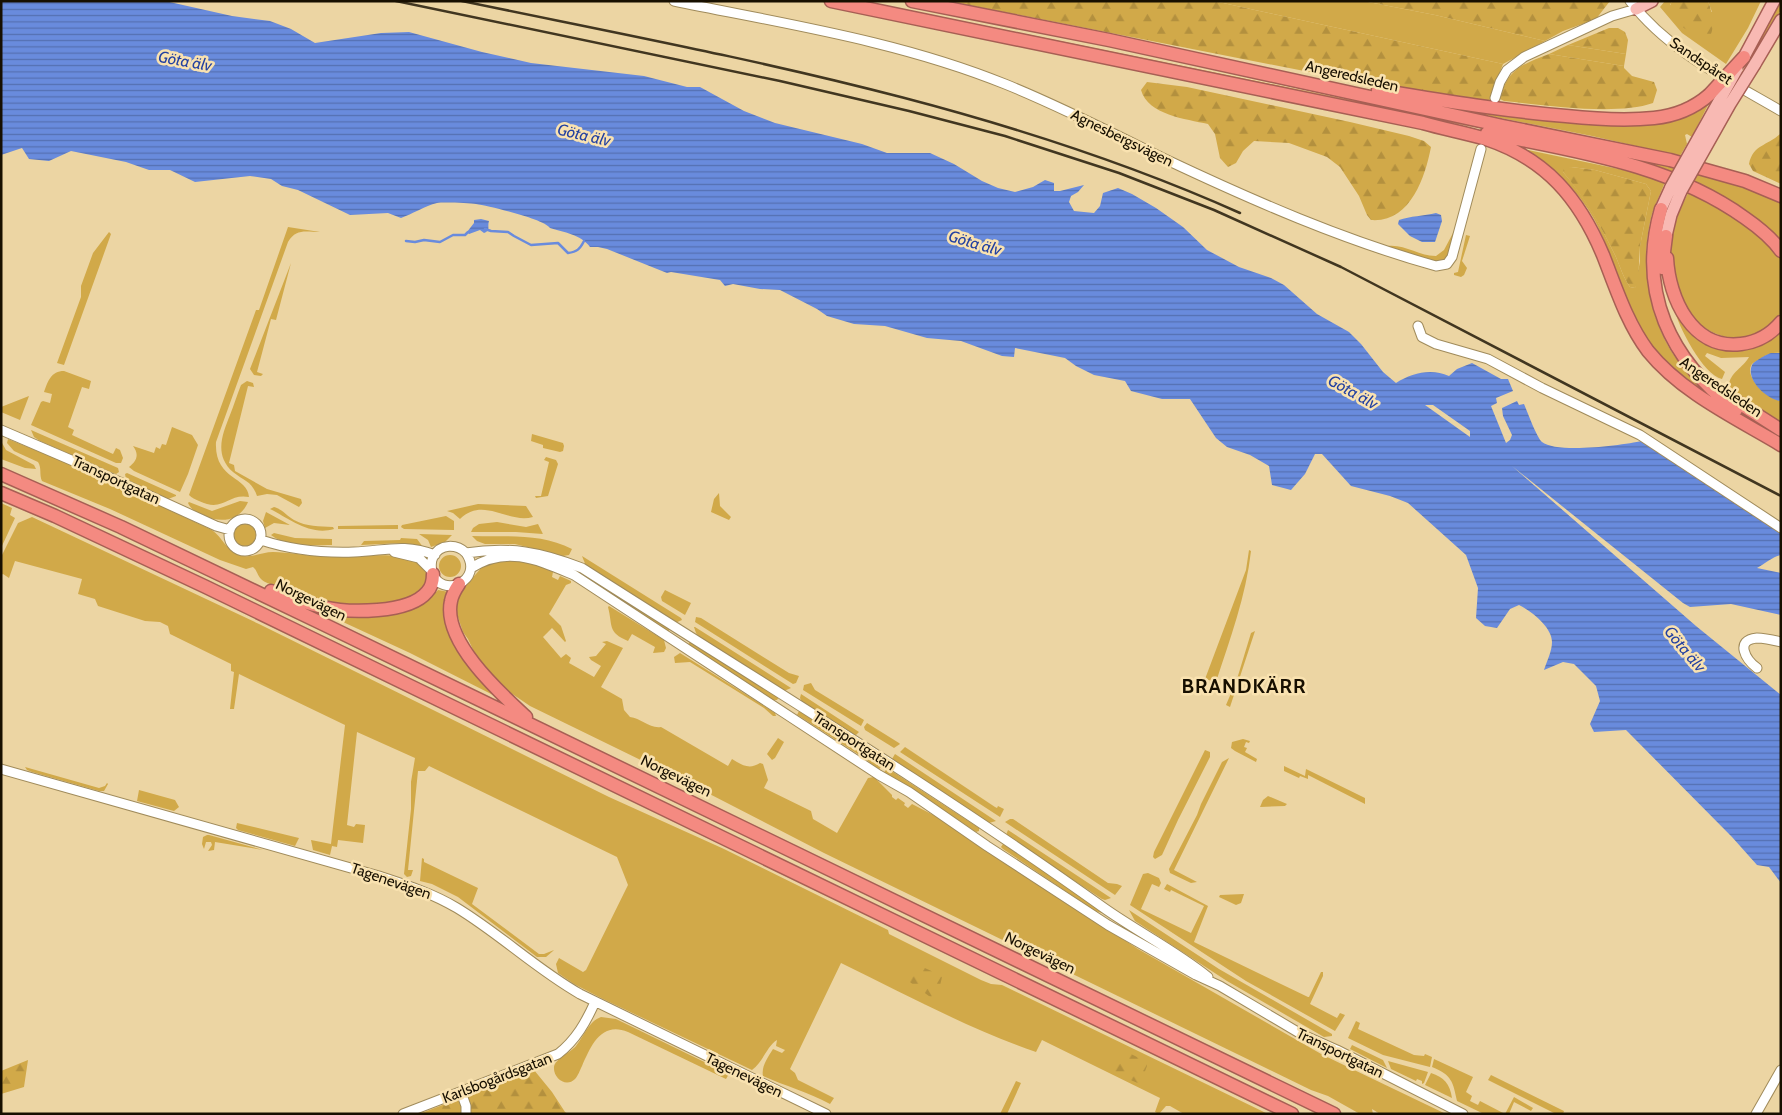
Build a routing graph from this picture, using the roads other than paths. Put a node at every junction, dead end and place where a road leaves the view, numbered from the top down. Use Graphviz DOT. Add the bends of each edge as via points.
graph roads {
  1 [pos="674,1"];
  2 [pos="831,1"];
  3 [pos="912,1"];
  4 [pos="1652,1"];
  5 [pos="1765,1"];
  6 [pos="1774,1"];
  7 [pos="1633,5"];
  8 [pos="1781,20"];
  9 [pos="1756,36"];
  10 [pos="1750,60"];
  11 [pos="1298,80"];
  12 [pos="1495,98"];
  13 [pos="1781,111"];
  14 [pos="1423,123"];
  15 [pos="1481,149"];
  16 [pos="1676,189"];
  17 [pos="1781,196"];
  18 [pos="1662,209"];
  19 [pos="1666,236"];
  20 [pos="1781,251"];
  21 [pos="1781,322"];
  22 [pos="1418,326"];
  23 [pos="1,430"];
  24 [pos="1781,430"];
  25 [pos="1781,444"];
  26 [pos="1,474"];
  27 [pos="1,493"];
  28 [pos="1781,528"];
  29 [pos="230,530"];
  30 [pos="261,540"];
  31 [pos="384,550"];
  32 [pos="466,553"];
  33 [pos="434,555"];
  34 [pos="199,564"];
  35 [pos="471,568"];
  36 [pos="432,572"];
  37 [pos="459,584"];
  38 [pos="1781,642"];
  39 [pos="1757,668"];
  40 [pos="535,726"];
  41 [pos="1,769"];
  42 [pos="1220,986"];
  43 [pos="595,1002"];
  44 [pos="1781,1070"];
  45 [pos="461,1092"];
  46 [pos="403,1114"];
  47 [pos="466,1114"];
  48 [pos="826,1114"];
  49 [pos="1292,1114"];
  50 [pos="1334,1114"];
  51 [pos="1463,1114"];
  52 [pos="1756,1114"];
  1 -- 15 [label="street, Agnesbergsvägen" via="906,50 970,70 1301,219 1436,266 1446,264 1452,257"];
  2 -- 14 [label="highway, Angeredsleden"];
  3 -- 11 [label="highway, Angeredsleden"];
  4 -- 7 [label="main road"];
  5 -- 9 [label="main road"];
  6 -- 9 [label="main road"];
  7 -- 12 [label="street" via="1524,57 1507,70"];
  7 -- 13 [label="street, Sandspåret" via="1665,37 1702,65"];
  8 -- 10 [label="main road"];
  9 -- 10 [label="main road"];
  10 -- 11 [label="highway, bridge" via="1690,108 1655,118 1610,119 1517,111 1321,80"];
  10 -- 16 [label="main road, bridge"];
  11 -- 17 [label="highway, Angeredsleden" via="1670,160 1746,181"];
  14 -- 20 [label="highway" via="1599,156 1666,176 1737,212"];
  14 -- 25 [label="highway, Angeredsleden" via="1510,149 1553,178 1586,220 1629,319 1652,355 1692,391"];
  16 -- 18 [label="main road"];
  16 -- 19 [label="main road"];
  18 -- 25 [label="highway" via="1655,239 1655,275 1659,303 1672,340 1688,365 1706,384"];
  19 -- 21 [label="highway" via="1667,266 1673,293 1686,318 1697,330 1720,342 1740,344 1763,337"];
  19 -- 24 [label="highway" via="1662,255 1664,293 1671,318 1684,344 1705,374 1727,395"];
  22 -- 28 [label="street" via="1422,337 1436,344 1488,359 1640,434"];
  23 -- 29 [label="street, Transportgatan"];
  26 -- 34 [label="highway, Norgevägen"];
  27 -- 49 [label="highway" via="206,587"];
  29 -- 30 [label="street" via="237,521 251,520 260,528"];
  29 -- 30 [label="street" via="230,540 240,551 254,549"];
  30 -- 31 [label="street" via="287,548 320,552"];
  31 -- 33 [label="street" via="410,548"];
  31 -- 36 [label="street" via="418,558"];
  32 -- 33 [label="street, Transportgatan" via="451,546"];
  32 -- 35 [label="street"];
  32 -- 42 [label="street, Transportgatan" via="516,550 556,558 582,568 928,788"];
  33 -- 36 [label="street"];
  34 -- 36 [label="highway" via="305,603 358,611 387,609 414,601 427,592"];
  34 -- 40 [label="highway, Norgevägen"];
  35 -- 37 [label="street, Transportgatan"];
  35 -- 42 [label="street, Transportgatan" via="482,560 515,556 574,575 1108,925"];
  36 -- 37 [label="street" via="445,585"];
  37 -- 40 [label="highway" via="452,597 452,624 470,660"];
  38 -- 39 [label="street" via="1762,638 1746,642 1744,654"];
  40 -- 50 [label="highway, Norgevägen"];
  41 -- 43 [label="street, Tagenevägen" via="426,891 485,926 560,982"];
  42 -- 51 [label="street, Transportgatan" via="1302,1034"];
  43 -- 45 [label="street, Karlsbogårdsgatan" via="576,1036 558,1054"];
  43 -- 48 [label="street, Tagenevägen"];
  44 -- 52 [label="street"];
  45 -- 46 [label="street, Karlsbogårdsgatan"];
  45 -- 47 [label="street"];
}
